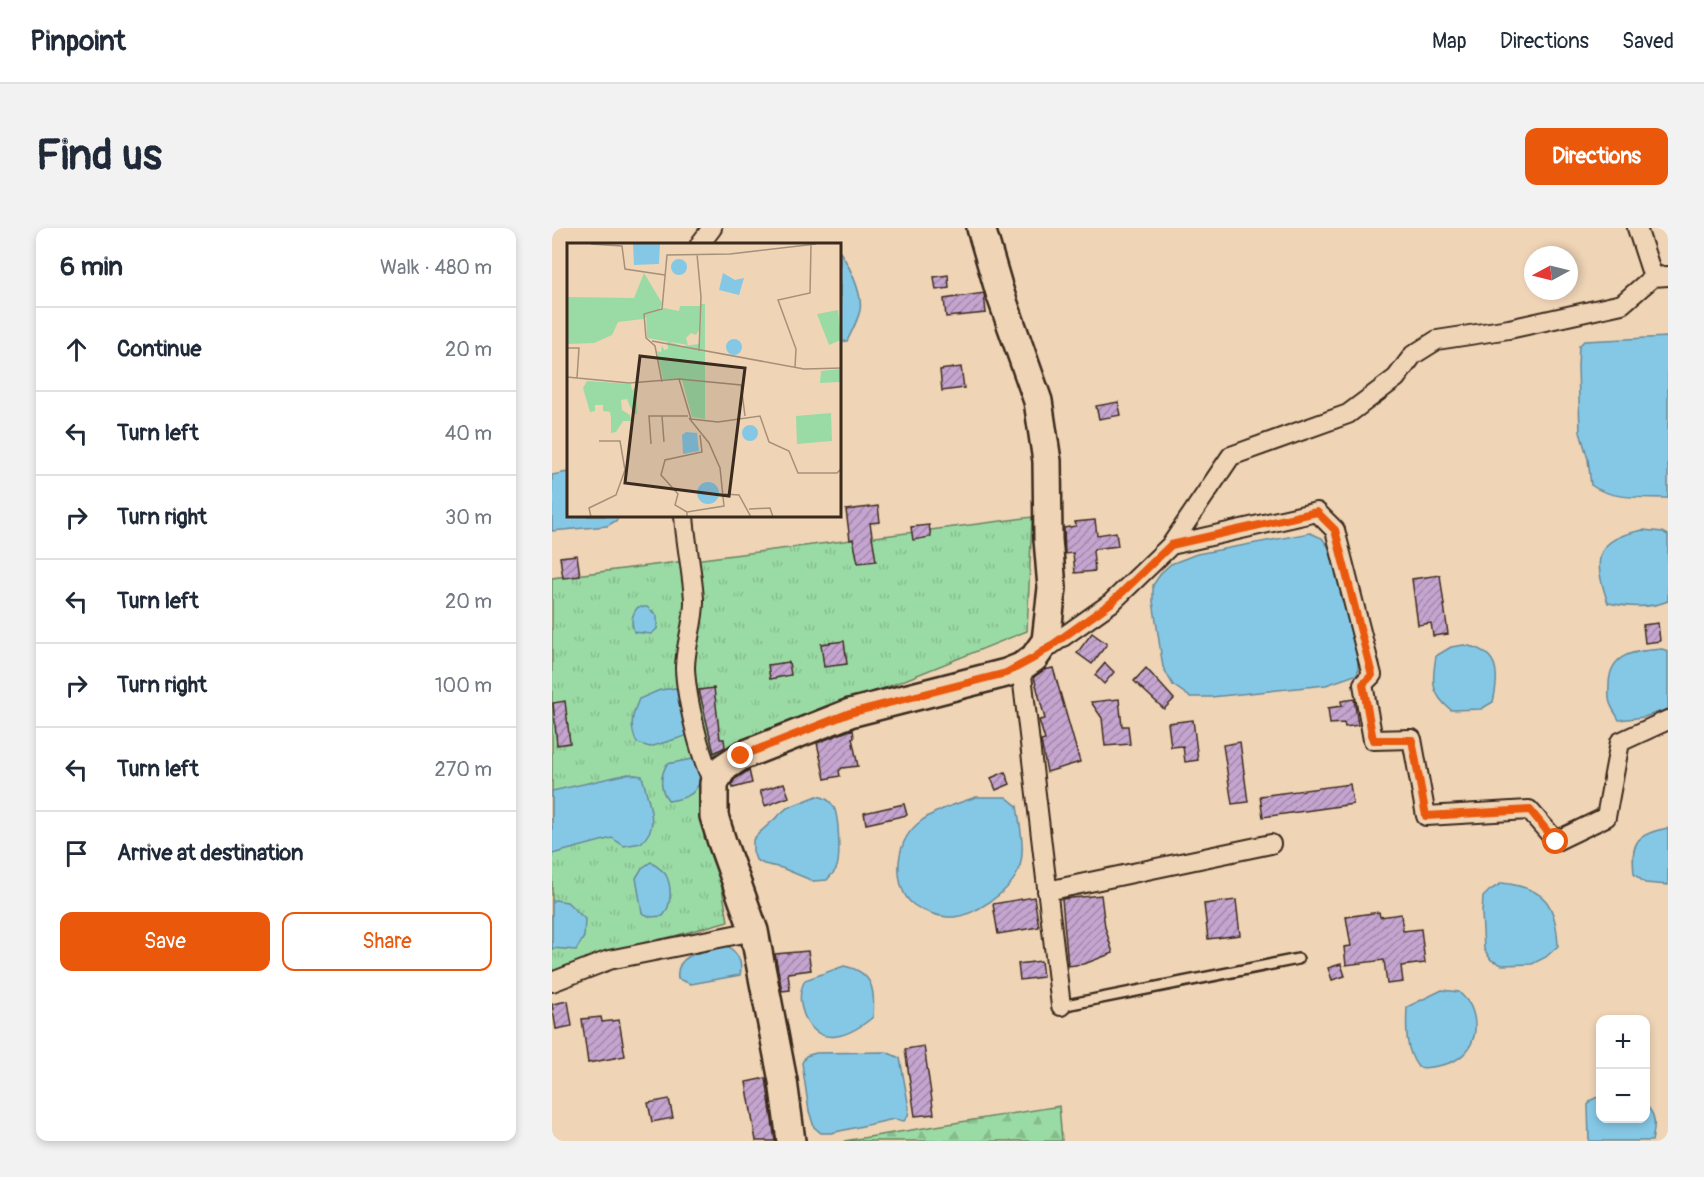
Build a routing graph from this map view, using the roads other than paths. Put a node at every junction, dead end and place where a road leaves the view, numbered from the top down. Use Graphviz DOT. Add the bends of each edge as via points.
graph roads {
  1 [pos="712,228"];
  2 [pos="981,228"];
  3 [pos="1637,228"];
  4 [pos="701,243"];
  5 [pos="1660,276"];
  6 [pos="684,518"];
  7 [pos="1171,545"];
  8 [pos="1027,663"];
  9 [pos="1668,720"];
  10 [pos="714,783"];
  11 [pos="1271,844"];
  12 [pos="1047,891"];
  13 [pos="754,931"];
  14 [pos="1298,960"];
  15 [pos="552,982"];
  16 [pos="1061,1006"];
  17 [pos="791,1141"];
  1 -- 4 [label="street"];
  2 -- 8 [label="street" via="1038,401 1047,461 1052,588 1046,641"];
  3 -- 5 [label="street"];
  5 -- 7 [label="street" via="1622,304 1437,340 1413,355 1396,378 1348,414 1231,456"];
  6 -- 10 [label="street" via="694,600 685,667 690,708 706,769"];
  7 -- 8 [label="street" via="1111,603"];
  7 -- 9 [label="street" via="1317,512 1335,530 1372,675 1363,684 1373,740 1412,740 1426,816 1530,810 1556,842 1606,817 1620,742"];
  8 -- 10 [label="street" via="1006,673 850,713 741,756 723,768"];
  8 -- 12 [label="street"];
  10 -- 13 [label="street" via="714,816"];
  11 -- 12 [label="street"];
  12 -- 16 [label="street"];
  13 -- 15 [label="street" via="609,960"];
  13 -- 17 [label="street"];
  14 -- 16 [label="lane"];
}
